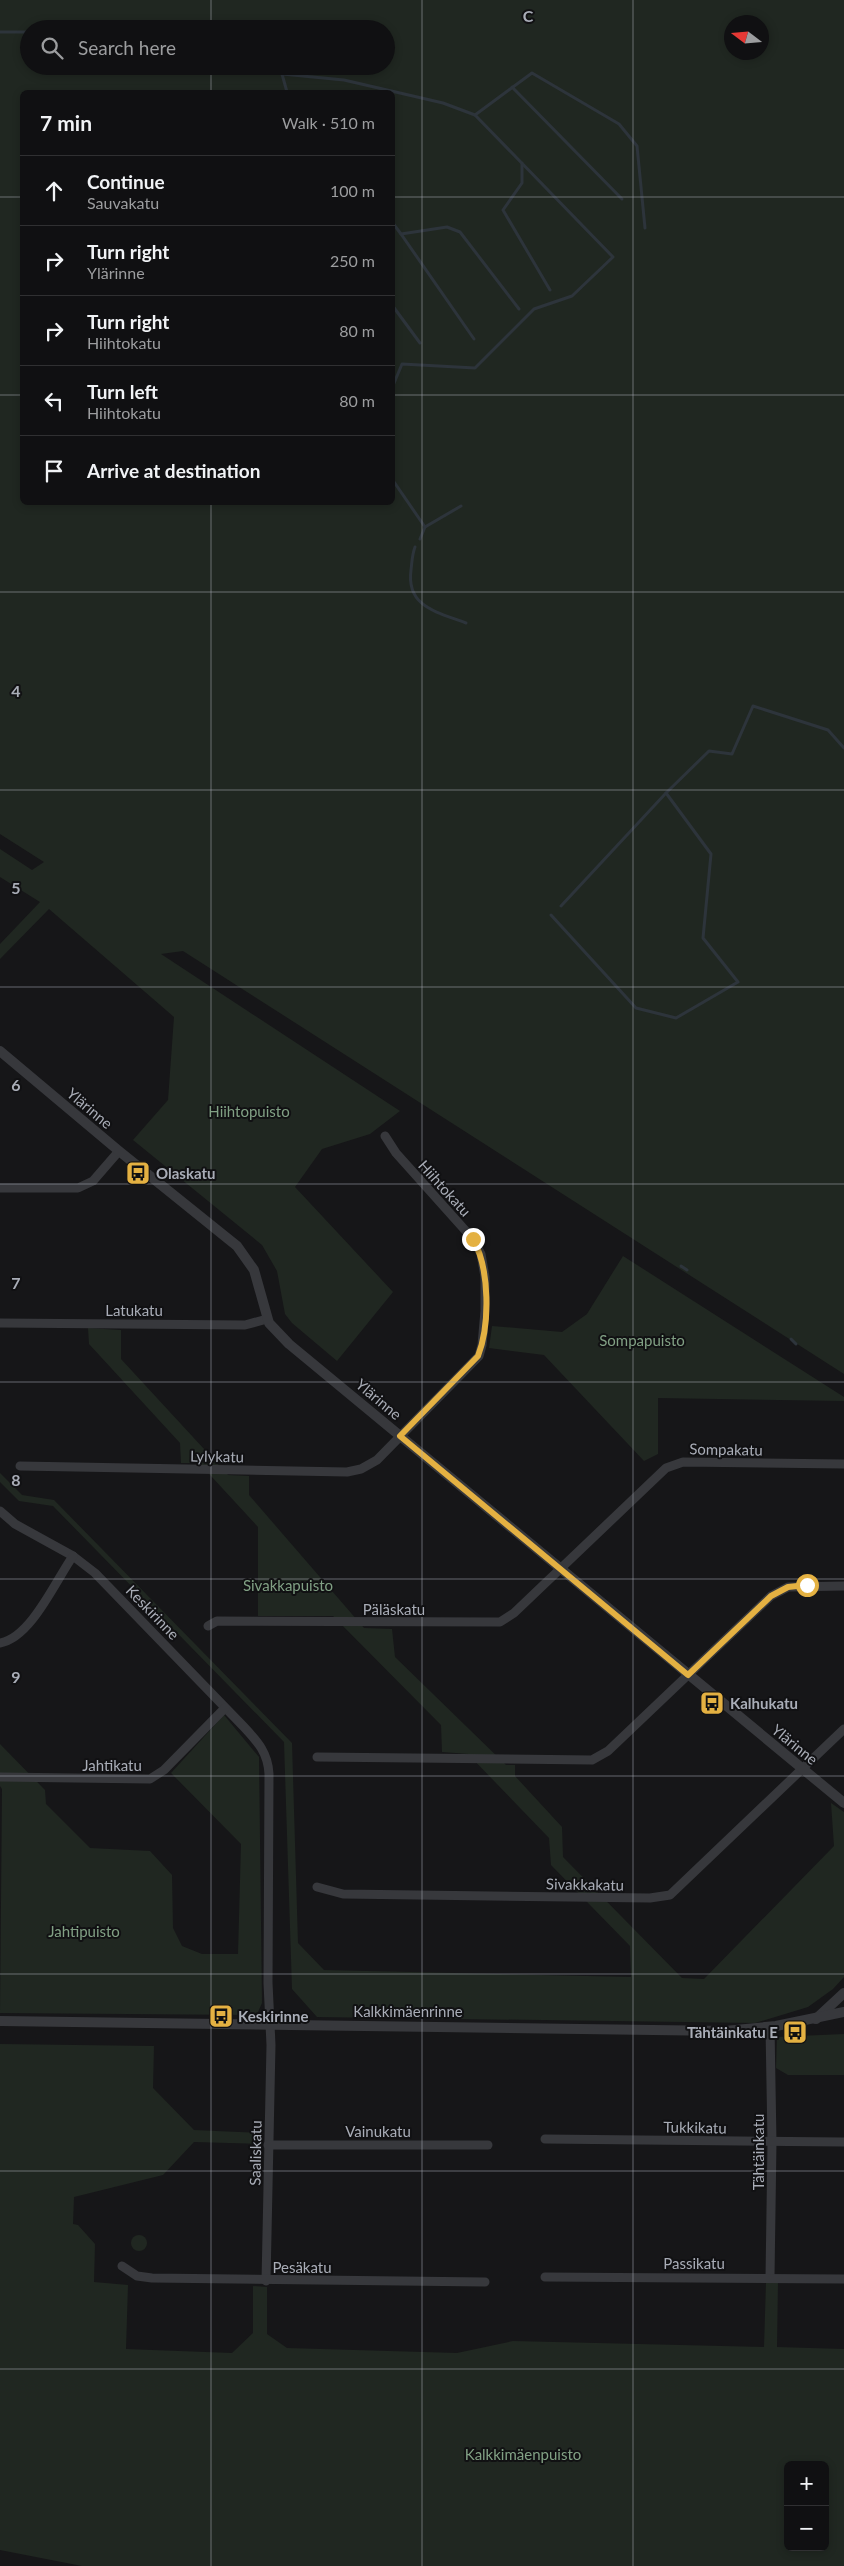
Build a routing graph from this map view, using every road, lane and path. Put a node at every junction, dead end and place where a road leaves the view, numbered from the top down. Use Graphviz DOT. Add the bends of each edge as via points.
graph roads {
  1 [pos="0,1051"];
  2 [pos="385,1136"];
  3 [pos="118,1151"];
  4 [pos="0,1188"];
  5 [pos="267,1319"];
  6 [pos="0,1323"];
  7 [pos="400,1436"];
  8 [pos="844,1464"];
  9 [pos="20,1466"];
  10 [pos="0,1511"];
  11 [pos="73,1556"];
  12 [pos="560,1568"];
  13 [pos="844,1586"];
  14 [pos="208,1626"];
  15 [pos="0,1643"];
  16 [pos="688,1675"];
  17 [pos="226,1708"];
  18 [pos="844,1729"];
  19 [pos="317,1757"];
  20 [pos="802,1769"];
  21 [pos="0,1777"];
  22 [pos="844,1803"];
  23 [pos="317,1887"];
  24 [pos="844,1993"];
  25 [pos="844,2012"];
  26 [pos="815,2020"];
  27 [pos="0,2021"];
  28 [pos="270,2025"];
  29 [pos="770,2027"];
  30 [pos="545,2139"];
  31 [pos="772,2142"];
  32 [pos="844,2142"];
  33 [pos="268,2145"];
  34 [pos="488,2146"];
  35 [pos="122,2266"];
  36 [pos="545,2277"];
  37 [pos="770,2277"];
  38 [pos="844,2279"];
  39 [pos="266,2281"];
  40 [pos="485,2282"];
  1 -- 3 [label="street, Ylärinne"];
  2 -- 7 [label="street, Hiihtokatu" via="396,1153 473,1239 481,1254 485,1277 485,1317 478,1356"];
  3 -- 4 [label="street" via="93,1181 78,1188"];
  3 -- 5 [label="street, Ylärinne" via="237,1246 254,1270"];
  5 -- 6 [label="street, Latukatu" via="245,1325"];
  5 -- 7 [label="street, Ylärinne" via="289,1344"];
  7 -- 9 [label="street, Lylykatu" via="377,1460 354,1471"];
  7 -- 12 [label="street, Ylärinne"];
  8 -- 12 [label="street, Sompakatu" via="675,1464 660,1472"];
  10 -- 11 [label="street, Keskirinne" via="15,1524"];
  11 -- 15 [label="street" via="27,1625 11,1640"];
  11 -- 17 [label="street, Keskirinne" via="109,1586"];
  12 -- 14 [label="street, Päläskatu" via="514,1613 500,1622 223,1621"];
  12 -- 16 [label="street, Ylärinne"];
  13 -- 16 [label="street" via="797,1586 781,1590 764,1602"];
  16 -- 19 [label="street" via="608,1751 592,1760"];
  16 -- 20 [label="street, Ylärinne"];
  17 -- 21 [label="street, Jahtikatu" via="164,1770 150,1779"];
  17 -- 28 [label="street, Keskirinne" via="258,1742 269,1764"];
  18 -- 20 [label="street, Sivakkakatu"];
  20 -- 22 [label="street, Ylärinne"];
  20 -- 23 [label="street, Sivakkakatu" via="680,1888 659,1898 343,1894"];
  24 -- 26 [label="street"];
  25 -- 26 [label="street, Kalkkimäenrinne"];
  26 -- 29 [label="street, Kalkkimäenrinne"];
  27 -- 28 [label="street, Kalkkimäenrinne"];
  28 -- 29 [label="street, Kalkkimäenrinne" via="725,2030"];
  28 -- 33 [label="street, Saaliskatu"];
  29 -- 31 [label="street, Tähtäinkatu"];
  30 -- 31 [label="street, Tukkikatu"];
  31 -- 32 [label="street, Tukkikatu"];
  31 -- 37 [label="street, Tähtäinkatu"];
  33 -- 34 [label="street, Vainukatu"];
  33 -- 39 [label="street, Saaliskatu"];
  35 -- 39 [label="street, Pesäkatu" via="137,2276 152,2278"];
  36 -- 37 [label="street, Passikatu"];
  37 -- 38 [label="street, Passikatu"];
  39 -- 40 [label="street, Pesäkatu"];
}
